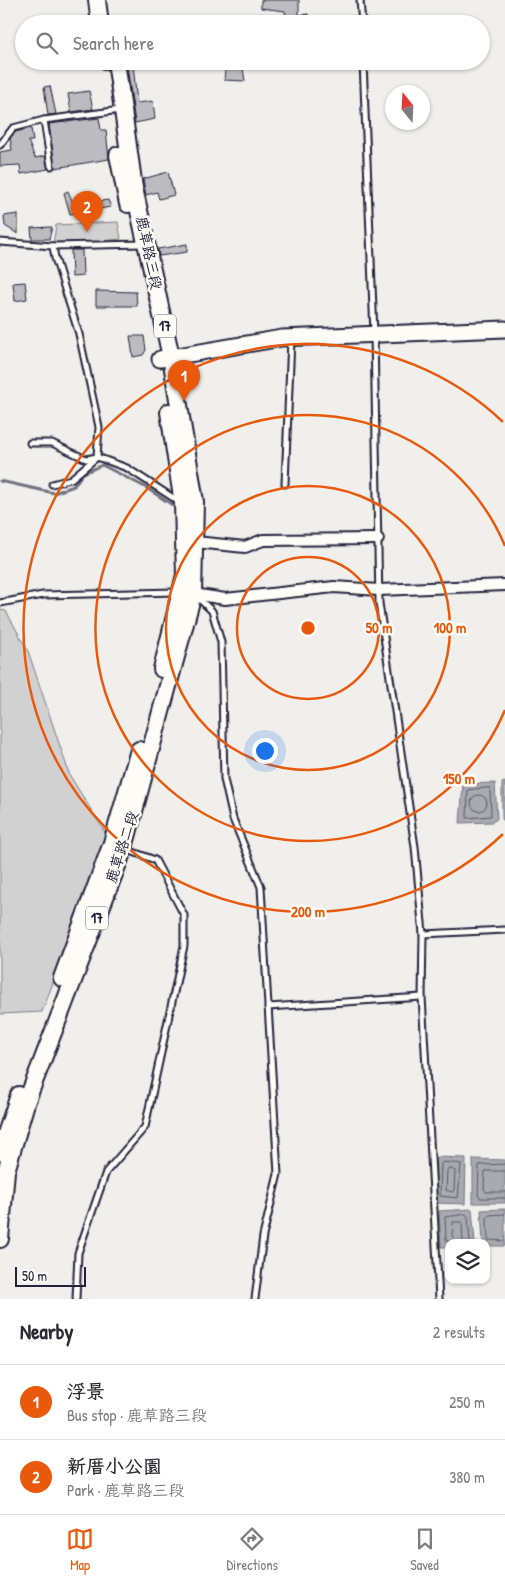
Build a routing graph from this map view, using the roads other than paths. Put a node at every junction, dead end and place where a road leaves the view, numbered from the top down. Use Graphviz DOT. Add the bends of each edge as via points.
graph roads {
  1 [pos="97,0"];
  2 [pos="108,0"];
  3 [pos="360,0"];
  4 [pos="99,15"];
  5 [pos="110,15"];
  6 [pos="361,15"];
  7 [pos="113,70"];
  8 [pos="363,70"];
  9 [pos="116,111"];
  10 [pos="44,120"];
  11 [pos="0,145"];
  12 [pos="51,166"];
  13 [pos="0,242"];
  14 [pos="142,244"];
  15 [pos="53,246"];
  16 [pos="505,329"];
  17 [pos="374,334"];
  18 [pos="291,338"];
  19 [pos="165,358"];
  20 [pos="30,443"];
  21 [pos="97,457"];
  22 [pos="52,484"];
  23 [pos="285,484"];
  24 [pos="189,503"];
  25 [pos="378,539"];
  26 [pos="195,542"];
  27 [pos="505,585"];
  28 [pos="379,590"];
  29 [pos="187,593"];
  30 [pos="0,603"];
  31 [pos="124,848"];
  32 [pos="505,930"];
  33 [pos="423,934"];
  34 [pos="422,997"];
  35 [pos="268,1007"];
  36 [pos="11,1118"];
  37 [pos="0,1152"];
  38 [pos="0,1239"];
  39 [pos="76,1299"];
  40 [pos="255,1299"];
  41 [pos="439,1299"];
  1 -- 4 [label="main road"];
  2 -- 5 [label="main road"];
  3 -- 6 [label="lane"];
  7 -- 9 [label="main road, 鹿草路三段 / 17"];
  8 -- 17 [label="lane"];
  9 -- 10 [label="lane"];
  9 -- 14 [label="main road, 鹿草路三段 / 17"];
  10 -- 11 [label="lane" via="13,128"];
  10 -- 12 [label="lane"];
  13 -- 15 [label="lane"];
  14 -- 15 [label="lane"];
  14 -- 19 [label="main road, 鹿草路三段 / 17"];
  15 -- 21 [label="lane" via="79,334 99,427"];
  16 -- 17 [label="street"];
  17 -- 18 [label="street"];
  17 -- 25 [label="lane"];
  18 -- 19 [label="street"];
  18 -- 23 [label="lane"];
  19 -- 24 [label="main road, 鹿草路三段 / 17"];
  20 -- 21 [label="lane" via="52,443 86,459"];
  21 -- 22 [label="lane" via="71,479"];
  21 -- 24 [label="lane" via="127,468"];
  24 -- 26 [label="main road, 鹿草路三段 / 17"];
  24 -- 29 [label="main road, 鹿草路三段 / 17"];
  25 -- 26 [label="street" via="263,540 245,546"];
  25 -- 28 [label="lane"];
  26 -- 29 [label="main road, 鹿草路三段 / 17"];
  27 -- 28 [label="street"];
  28 -- 29 [label="street" via="334,587 225,599"];
  28 -- 33 [label="lane" via="415,847"];
  29 -- 30 [label="lane" via="43,596"];
  29 -- 31 [label="main road, 鹿草路二段 / 17"];
  29 -- 35 [label="lane" via="212,611 221,642 224,779 234,819 261,887"];
  29 -- 36 [label="main road, 鹿草路二段 / 17" via="112,843"];
  31 -- 36 [label="main road, 鹿草路二段 / 17" via="26,1103"];
  31 -- 39 [label="lane" via="155,860 184,915 184,946 145,1127 106,1172 78,1253"];
  32 -- 33 [label="lane"];
  33 -- 34 [label="lane"];
  34 -- 35 [label="lane"];
  34 -- 41 [label="lane"];
  35 -- 40 [label="lane" via="278,1174 263,1236"];
  36 -- 37 [label="main road, 鹿草路二段 / 17"];
  36 -- 38 [label="main road, 鹿草路二段 / 17"];
}
